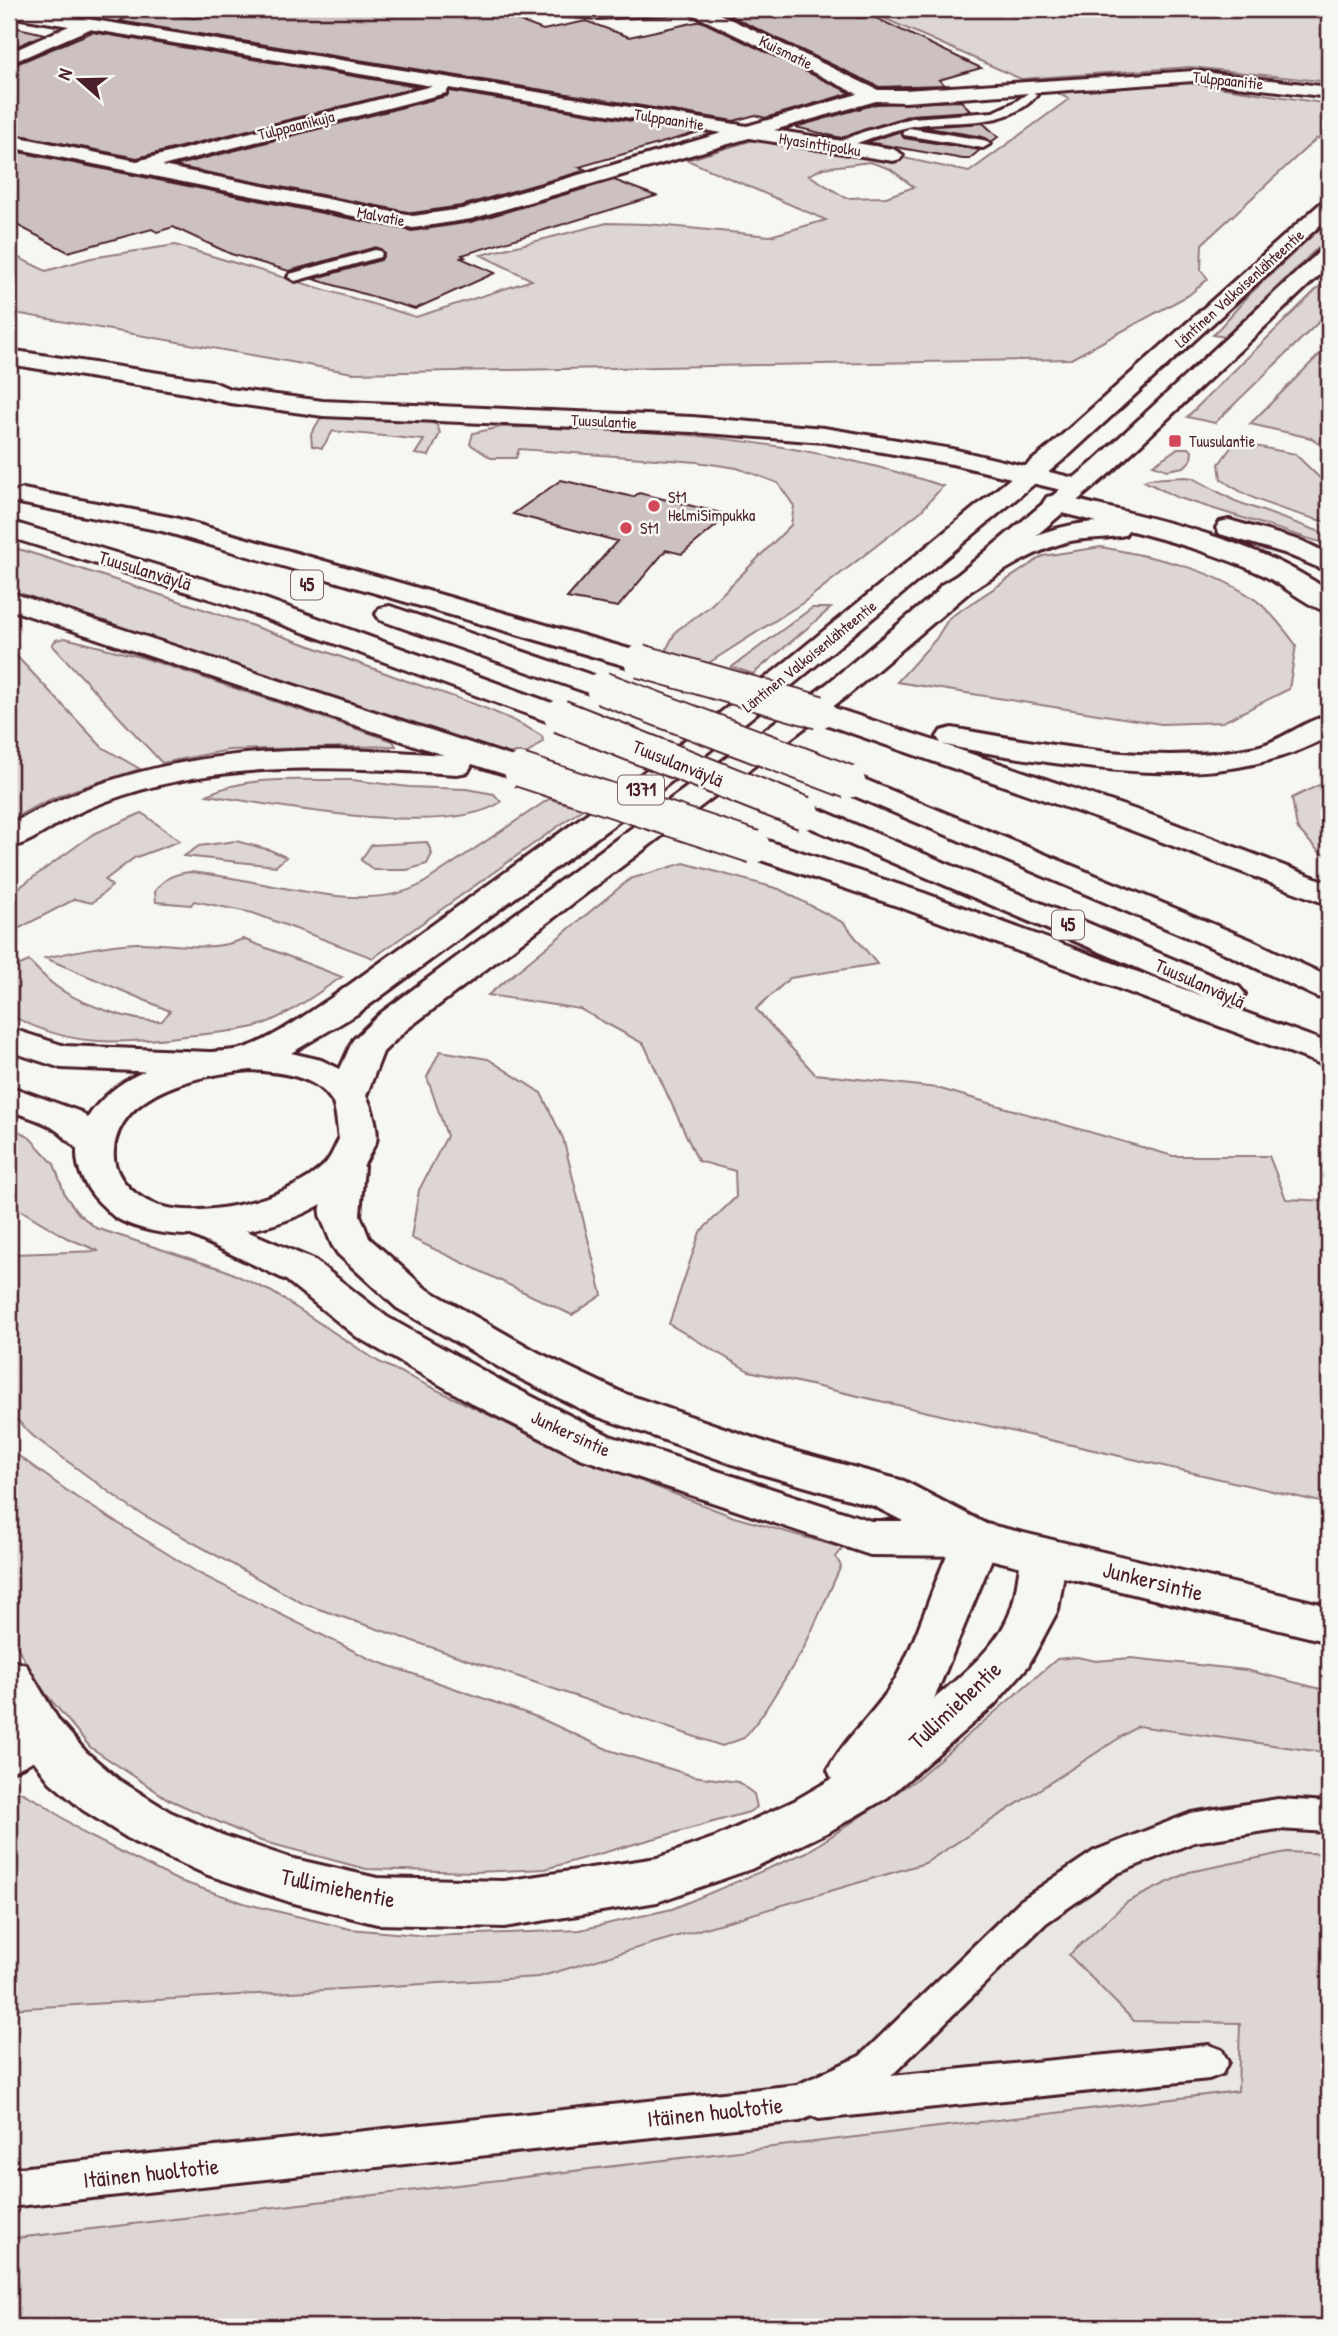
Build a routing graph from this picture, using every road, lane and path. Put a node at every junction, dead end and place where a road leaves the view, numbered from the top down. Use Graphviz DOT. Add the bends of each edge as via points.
graph roads {
  1 [pos="536,9"];
  2 [pos="668,9"];
  3 [pos="696,9"];
  4 [pos="9,11"];
  5 [pos="87,24"];
  6 [pos="9,59"];
  7 [pos="455,85"];
  8 [pos="1329,92"];
  9 [pos="876,95"];
  10 [pos="1031,95"];
  11 [pos="886,129"];
  12 [pos="748,132"];
  13 [pos="9,141"];
  14 [pos="983,144"];
  15 [pos="835,146"];
  16 [pos="893,155"];
  17 [pos="136,166"];
  18 [pos="1329,206"];
  19 [pos="375,254"];
  20 [pos="1329,255"];
  21 [pos="295,277"];
  22 [pos="9,358"];
  23 [pos="1021,483"];
  24 [pos="1078,486"];
  25 [pos="16,495"];
  26 [pos="1056,503"];
  27 [pos="9,528"];
  28 [pos="1161,533"];
  29 [pos="1329,565"];
  30 [pos="951,592"];
  31 [pos="9,600"];
  32 [pos="1329,604"];
  33 [pos="1329,724"];
  34 [pos="898,733"];
  35 [pos="520,770"];
  36 [pos="9,838"];
  37 [pos="1329,895"];
  38 [pos="1329,990"];
  39 [pos="9,1039"];
  40 [pos="1329,1043"];
  41 [pos="1329,1056"];
  42 [pos="251,1059"];
  43 [pos="209,1063"];
  44 [pos="348,1095"];
  45 [pos="9,1097"];
  46 [pos="95,1145"];
  47 [pos="345,1167"];
  48 [pos="203,1226"];
  49 [pos="977,1539"];
  50 [pos="1044,1555"];
  51 [pos="1329,1624"];
  52 [pos="9,1679"];
  53 [pos="25,1747"];
  54 [pos="812,1816"];
  55 [pos="1329,1817"];
  56 [pos="1209,2062"];
  57 [pos="800,2103"];
  58 [pos="9,2188"];
  1 -- 2 [label="main road" via="599,13"];
  3 -- 9 [label="main road, Kuismatie"];
  4 -- 5 [label="main road, Tulppaanitie"];
  5 -- 6 [label="main road"];
  5 -- 7 [label="main road, Tulppaanitie"];
  7 -- 12 [label="main road, Tulppaanitie"];
  7 -- 17 [label="main road, Tulppaanikuja"];
  8 -- 9 [label="main road, Tulppaanitie" via="1183,76"];
  9 -- 12 [label="main road, Tulppaanitie"];
  10 -- 11 [label="lane" via="1000,116 924,120"];
  11 -- 14 [label="lane"];
  11 -- 15 [label="lane"];
  12 -- 15 [label="main road, Hyasinttipolku"];
  12 -- 17 [label="main road, Malvatie" via="432,221 398,220"];
  13 -- 17 [label="main road, Malvatie"];
  15 -- 16 [label="main road, Hyasinttipolku"];
  18 -- 23 [label="main road, Läntinen Valkoisenlähteentie"];
  19 -- 21 [label="lane"];
  20 -- 24 [label="main road, Läntinen Valkoisenlähteentie"];
  22 -- 23 [label="main road, Tuusulantie" via="313,407 749,428"];
  23 -- 24 [label="main road, Tuusulantie"];
  23 -- 26 [label="main road, Tuusulantie"];
  23 -- 42 [label="main road, Läntinen Valkoisenlähteentie / 1371" via="642,789 344,1006"];
  24 -- 26 [label="main road, Läntinen Valkoisenlähteentie / 1371"];
  24 -- 29 [label="main road, Tuusulantie" via="1293,547"];
  25 -- 34 [label="main road, bridge" via="166,524"];
  25 -- 38 [label="main road, Tuusulanväylä / 45, bridge" via="277,575 603,688 849,782 1239,947"];
  26 -- 28 [label="main road, Tuusulantie"];
  26 -- 30 [label="main road, Läntinen Valkoisenlähteentie / 1371"];
  27 -- 40 [label="main road, Tuusulanväylä / 45, bridge" via="236,598 560,716 804,813 1197,980"];
  28 -- 30 [label="main road" via="1104,529 1052,536 1028,545"];
  28 -- 32 [label="main road" via="1275,571"];
  30 -- 44 [label="main road, Läntinen Valkoisenlähteentie / 1371" via="838,689 394,1021 366,1048"];
  31 -- 35 [label="main road"];
  33 -- 34 [label="main road" via="1262,755 1214,760 1101,758"];
  34 -- 37 [label="main road"];
  35 -- 36 [label="main road" via="332,757 186,770 119,785 68,804"];
  35 -- 41 [label="main road, bridge" via="912,900"];
  39 -- 43 [label="main road" via="61,1057"];
  42 -- 43 [label="main road, 1371"];
  42 -- 44 [label="main road" via="308,1069"];
  43 -- 46 [label="main road" via="146,1085 121,1102 104,1123"];
  44 -- 47 [label="main road" via="359,1118 358,1142"];
  45 -- 46 [label="main road" via="68,1120"];
  46 -- 48 [label="main road" via="95,1165 103,1184 119,1201 141,1214"];
  47 -- 48 [label="main road" via="312,1195 290,1205"];
  47 -- 49 [label="main road, Junkersintie" via="340,1215 352,1245 411,1297 524,1363 608,1404 774,1462 888,1493"];
  48 -- 49 [label="main road, Junkersintie" via="300,1270 372,1327 595,1447 870,1538"];
  49 -- 50 [label="main road, Junkersintie"];
  49 -- 54 [label="main road, Tullimiehentie" via="916,1687 887,1732"];
  50 -- 51 [label="main road, Junkersintie"];
  50 -- 54 [label="main road, Tullimiehentie" via="1035,1610 1011,1653 977,1690 870,1782"];
  52 -- 53 [label="main road, Tullimiehentie"];
  53 -- 54 [label="main road, Tullimiehentie" via="68,1767 152,1827 208,1853 290,1880 377,1901 504,1904 657,1880 733,1853"];
  55 -- 57 [label="lane, Itäinen huoltotie" via="1278,1814 1191,1828 1106,1862 1033,1912 873,2068"];
  56 -- 57 [label="lane"];
  57 -- 58 [label="lane, Itäinen huoltotie"];
}
